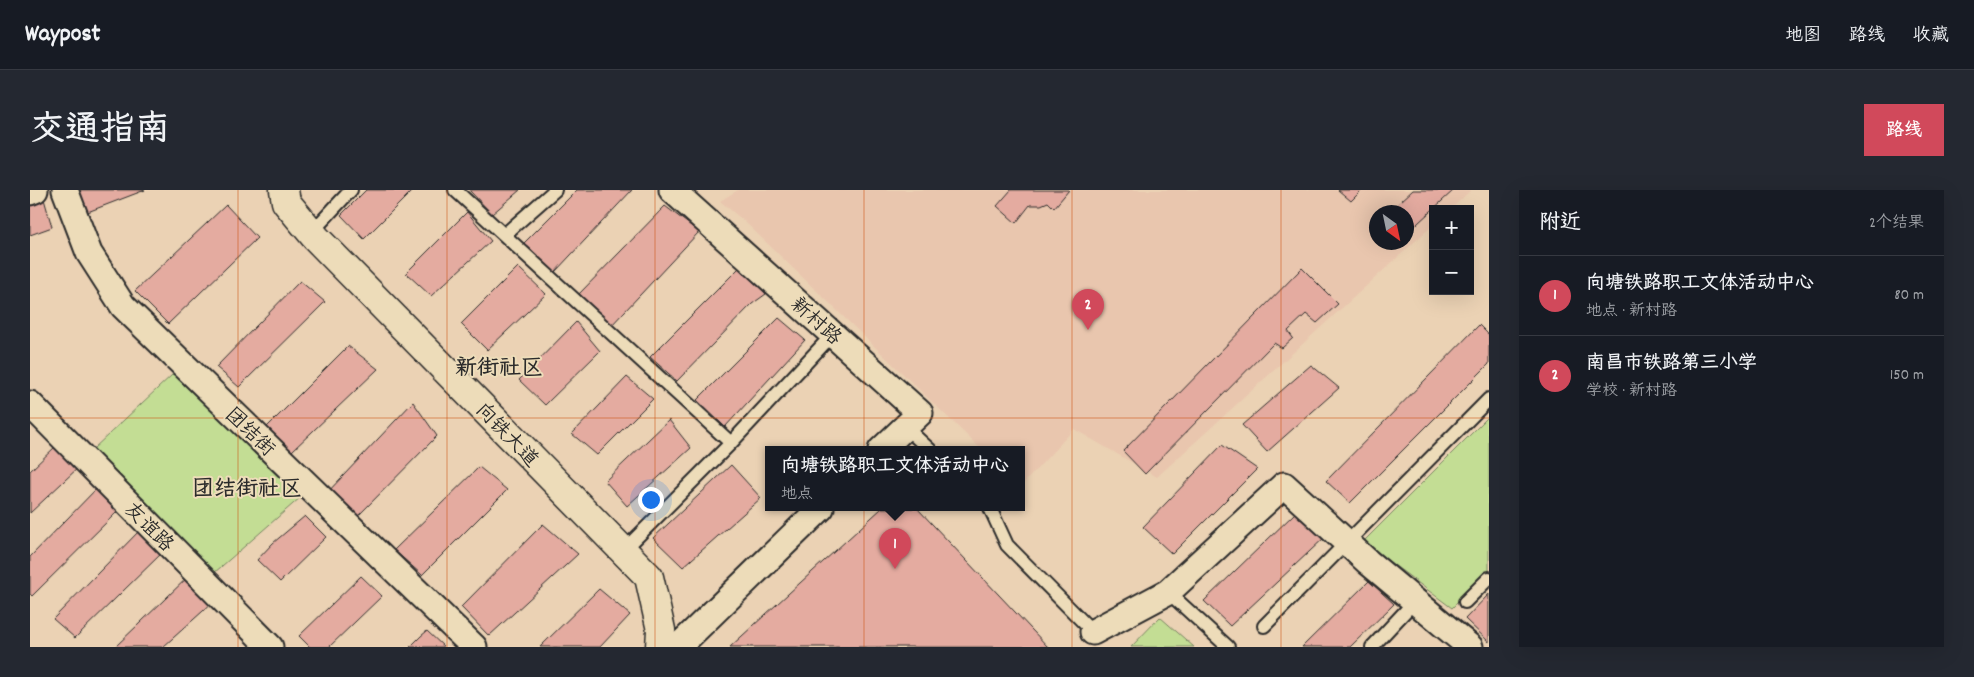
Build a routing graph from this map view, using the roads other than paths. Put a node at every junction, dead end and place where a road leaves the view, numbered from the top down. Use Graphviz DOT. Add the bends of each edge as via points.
graph roads {
  1 [pos="35,190"];
  2 [pos="65,190"];
  3 [pos="284,190"];
  4 [pos="351,190"];
  5 [pos="455,190"];
  6 [pos="554,190"];
  7 [pos="672,190"];
  8 [pos="30,192"];
  9 [pos="311,232"];
  10 [pos="504,235"];
  11 [pos="833,334"];
  12 [pos="1489,399"];
  13 [pos="30,404"];
  14 [pos="905,427"];
  15 [pos="731,443"];
  16 [pos="885,446"];
  17 [pos="926,446"];
  18 [pos="818,511"];
  19 [pos="991,511"];
  20 [pos="1346,542"];
  21 [pos="623,551"];
  22 [pos="1489,578"];
  23 [pos="1168,592"];
  24 [pos="1415,602"];
  25 [pos="1465,602"];
  26 [pos="1264,626"];
  27 [pos="1094,632"];
  28 [pos="270,647"];
  29 [pos="474,647"];
  30 [pos="660,647"];
  31 [pos="678,647"];
  32 [pos="1228,647"];
  33 [pos="1372,647"];
  34 [pos="1470,647"];
  1 -- 8 [label="street"];
  2 -- 29 [label="street, 团结街" via="89,254 123,306"];
  3 -- 9 [label="street, 向铁大道" via="286,202"];
  4 -- 9 [label="lane"];
  5 -- 10 [label="lane"];
  6 -- 10 [label="lane"];
  7 -- 11 [label="street, 新村路"];
  9 -- 21 [label="street, 向铁大道"];
  10 -- 15 [label="lane"];
  11 -- 14 [label="street, 新村路" via="920,413"];
  11 -- 15 [label="lane"];
  12 -- 20 [label="lane"];
  13 -- 28 [label="street, 友谊路"];
  14 -- 16 [label="street, 新村路"];
  14 -- 17 [label="lane"];
  15 -- 21 [label="lane"];
  18 -- 31 [label="street"];
  19 -- 27 [label="lane" via="1007,545"];
  20 -- 23 [label="street" via="1284,485"];
  20 -- 24 [label="street"];
  20 -- 26 [label="lane"];
  21 -- 30 [label="street, 向铁大道" via="649,577 661,630"];
  22 -- 25 [label="lane"];
  23 -- 27 [label="street"];
  23 -- 32 [label="lane"];
  24 -- 33 [label="lane"];
  24 -- 34 [label="street"];
}
